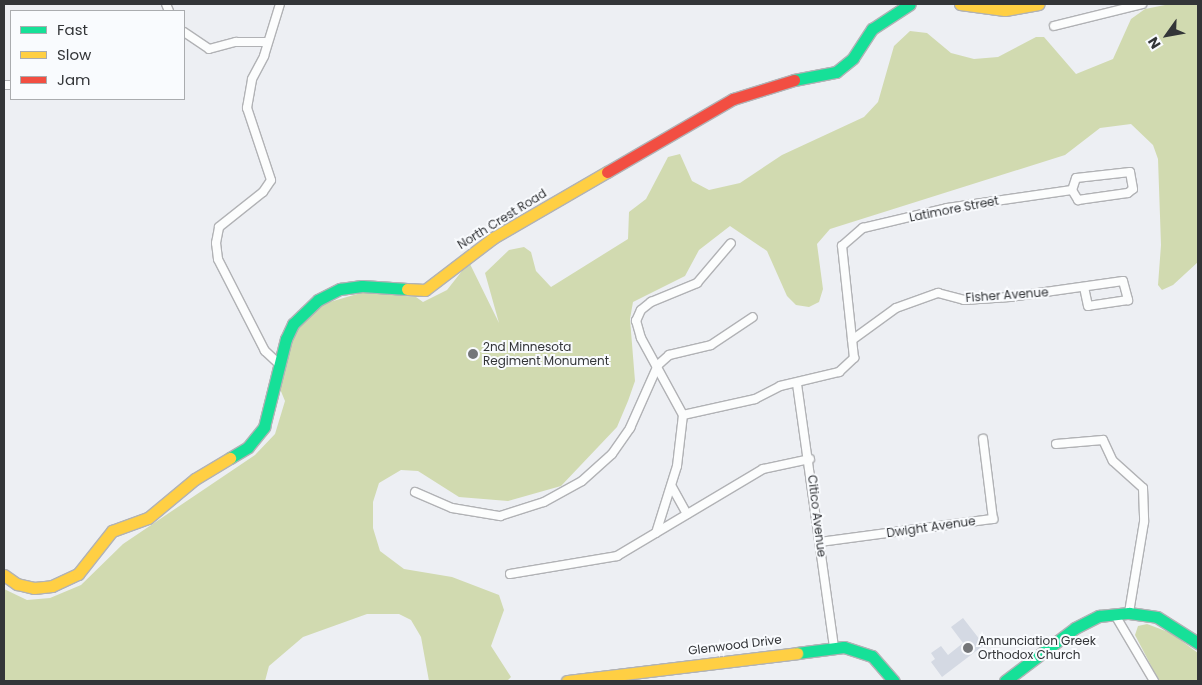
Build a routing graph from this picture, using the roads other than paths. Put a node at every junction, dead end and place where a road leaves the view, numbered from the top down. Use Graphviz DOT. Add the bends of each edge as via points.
graph roads {
  1 [pos="280,4"];
  2 [pos="910,4"];
  3 [pos="960,4"];
  4 [pos="1038,4"];
  5 [pos="1142,4"];
  6 [pos="1054,26"];
  7 [pos="185,33"];
  8 [pos="266,42"];
  9 [pos="1072,190"];
  10 [pos="731,243"];
  11 [pos="1084,287"];
  12 [pos="753,317"];
  13 [pos="852,340"];
  14 [pos="278,363"];
  15 [pos="658,365"];
  16 [pos="797,384"];
  17 [pos="683,415"];
  18 [pos="982,439"];
  19 [pos="1056,444"];
  20 [pos="810,459"];
  21 [pos="672,487"];
  22 [pos="415,492"];
  23 [pos="687,514"];
  24 [pos="656,533"];
  25 [pos="820,542"];
  26 [pos="4,574"];
  27 [pos="510,574"];
  28 [pos="1128,613"];
  29 [pos="1115,615"];
  30 [pos="1198,643"];
  31 [pos="834,647"];
  32 [pos="582,680"];
  33 [pos="567,681"];
  34 [pos="894,681"];
  35 [pos="1005,681"];
  36 [pos="1154,681"];
  1 -- 8 [label="street"];
  2 -- 14 [label="street, North Crest Road" via="897,9 872,29 852,58 836,72 818,78 782,81 733,99 493,238 425,290 362,286 340,289 318,300 293,324"];
  3 -- 4 [label="street" via="1004,10"];
  5 -- 6 [label="street"];
  7 -- 8 [label="street" via="209,49 236,42"];
  8 -- 14 [label="street" via="264,56 252,79 247,108 271,180 263,192 220,227 216,243 218,259 264,351"];
  9 -- 9 [label="street" via="1078,200 1128,193 1133,189 1130,172 1076,178"];
  9 -- 13 [label="street, Latimore Street" via="947,208 863,228 842,246"];
  10 -- 15 [label="street" via="697,283 641,310 636,321 641,338"];
  11 -- 11 [label="street, Fisher Avenue" via="1088,306 1128,300 1123,281"];
  11 -- 13 [label="street, Fisher Avenue" via="964,300 938,293 896,308"];
  12 -- 15 [label="street" via="711,345 669,355"];
  13 -- 16 [label="street" via="854,358 839,372"];
  14 -- 26 [label="street, North Crest Road" via="264,427 248,447 196,479 148,518 112,531 78,574 52,586 34,588 17,584"];
  15 -- 17 [label="street"];
  15 -- 22 [label="street" via="630,428 612,454 582,481 544,502 500,516 452,508"];
  16 -- 17 [label="street" via="780,386 755,399"];
  16 -- 20 [label="street, Citico Avenue"];
  17 -- 21 [label="street"];
  18 -- 25 [label="street, Dwight Avenue" via="993,519"];
  19 -- 28 [label="street" via="1103,440 1106,452 1143,488 1146,498"];
  20 -- 23 [label="street" via="763,469"];
  20 -- 25 [label="street, Citico Avenue"];
  21 -- 23 [label="street"];
  21 -- 24 [label="street"];
  23 -- 24 [label="street"];
  24 -- 27 [label="street" via="617,556"];
  25 -- 31 [label="street, Citico Avenue"];
  28 -- 29 [label="street"];
  28 -- 30 [label="street" via="1157,617"];
  29 -- 35 [label="street" via="1099,616 1075,628"];
  29 -- 36 [label="street"];
  31 -- 32 [label="street, Glenwood Drive"];
  31 -- 34 [label="street, Glenwood Drive" via="856,649 872,656"];
  32 -- 33 [label="street, Glenwood Drive"];
}
